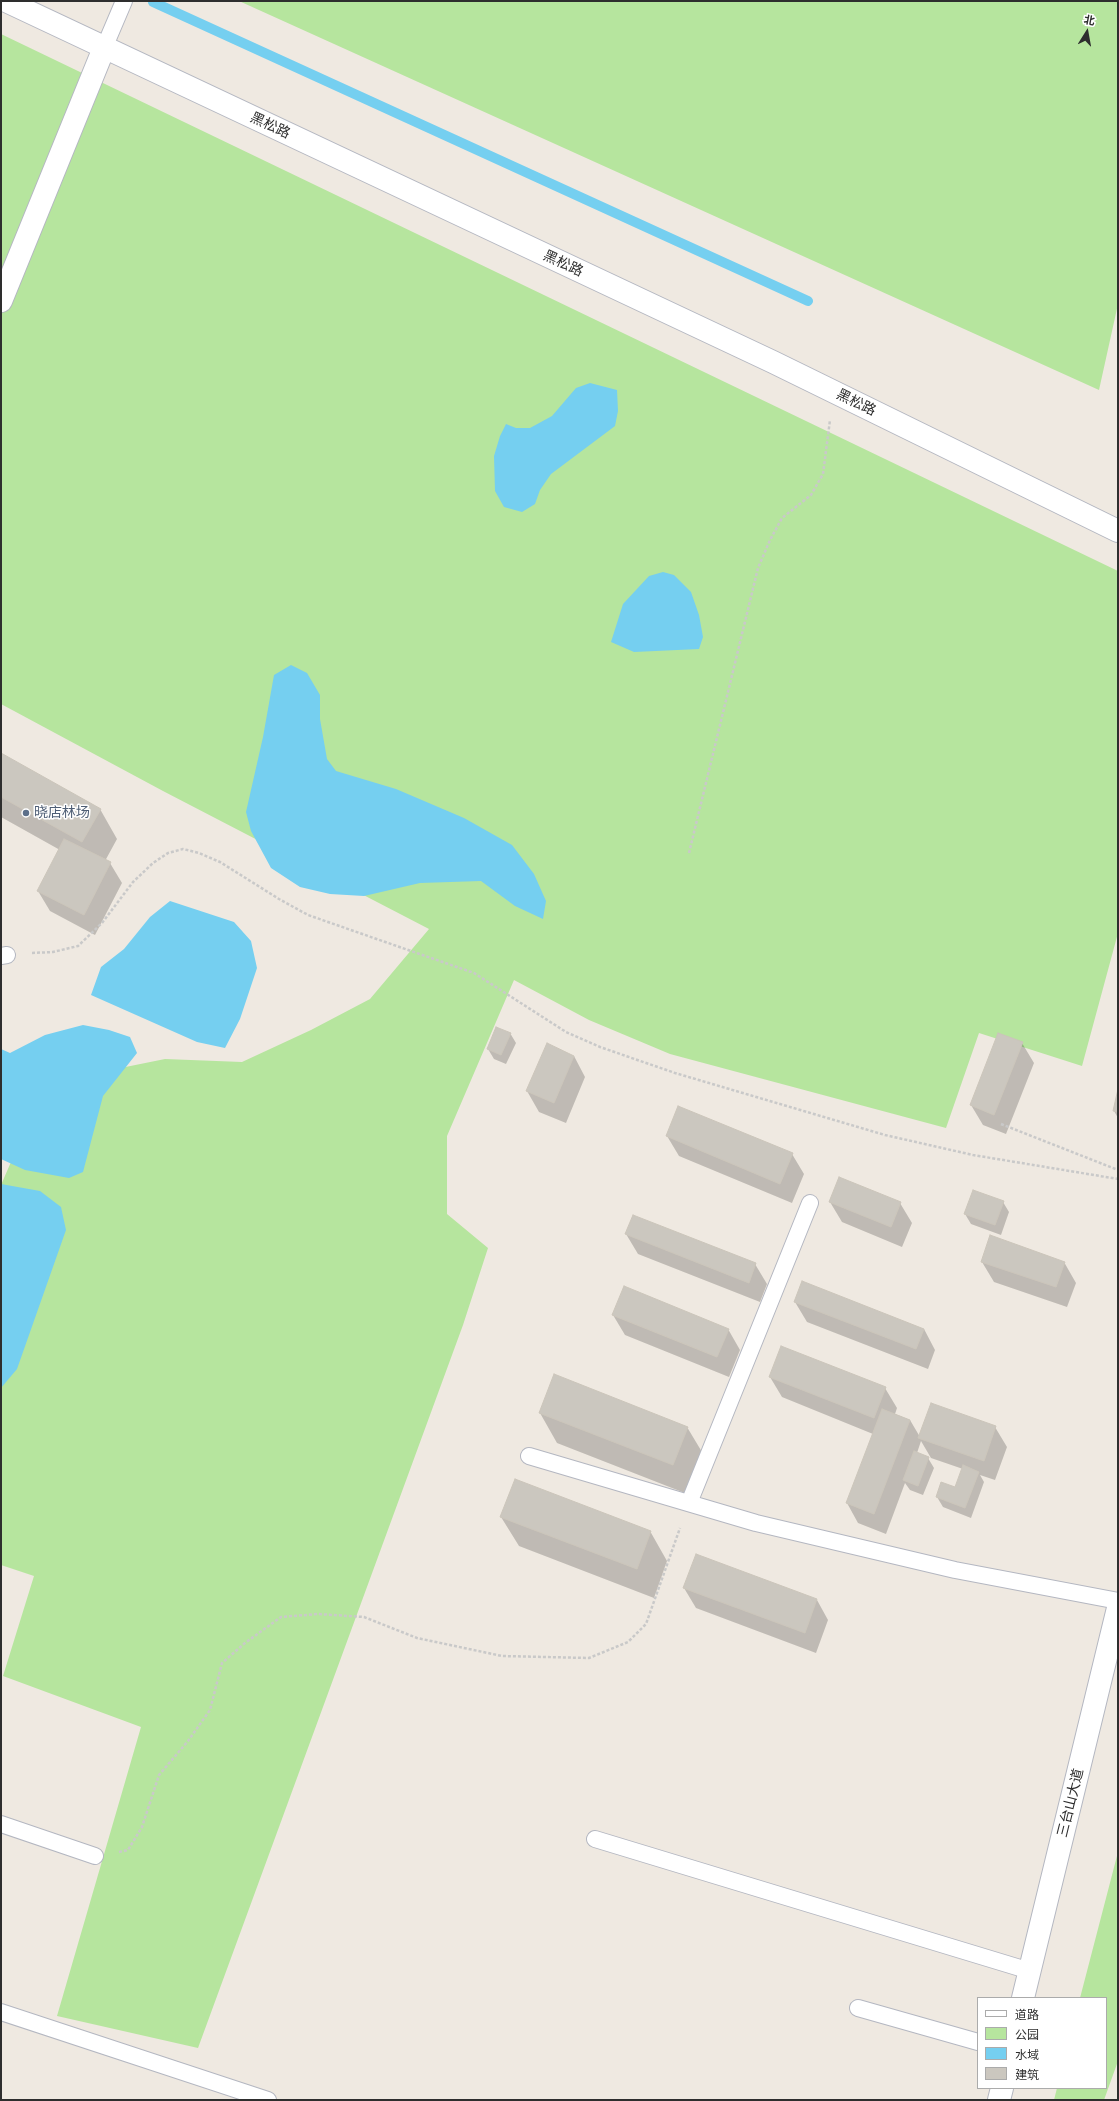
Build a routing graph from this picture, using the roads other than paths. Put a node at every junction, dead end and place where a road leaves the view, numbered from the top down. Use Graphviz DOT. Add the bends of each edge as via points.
graph roads {
  1 [pos="6,1"];
  2 [pos="124,1"];
  3 [pos="104,48"];
  4 [pos="1,301"];
  5 [pos="1118,531"];
  6 [pos="810,1203"];
  7 [pos="529,1456"];
  8 [pos="689,1503"];
  9 [pos="1118,1601"];
  10 [pos="1118,1608"];
  11 [pos="1,1824"];
  12 [pos="595,1839"];
  13 [pos="95,1856"];
  14 [pos="1030,1971"];
  15 [pos="1023,1997"];
  16 [pos="858,2008"];
  17 [pos="1,2012"];
  18 [pos="977,2042"];
  19 [pos="1002,2089"];
  20 [pos="268,2100"];
  21 [pos="999,2100"];
  1 -- 3 [label="street, 黑松路"];
  2 -- 3 [label="lane"];
  3 -- 4 [label="street"];
  3 -- 5 [label="street, 黑松路" via="834,392"];
  6 -- 8 [label="lane"];
  7 -- 8 [label="lane"];
  8 -- 9 [label="lane" via="756,1523 955,1570"];
  10 -- 14 [label="street, 三台山大道"];
  11 -- 13 [label="lane"];
  12 -- 14 [label="lane"];
  14 -- 15 [label="street, 三台山大道"];
  16 -- 18 [label="lane"];
  17 -- 20 [label="lane"];
  19 -- 21 [label="street"];
}
